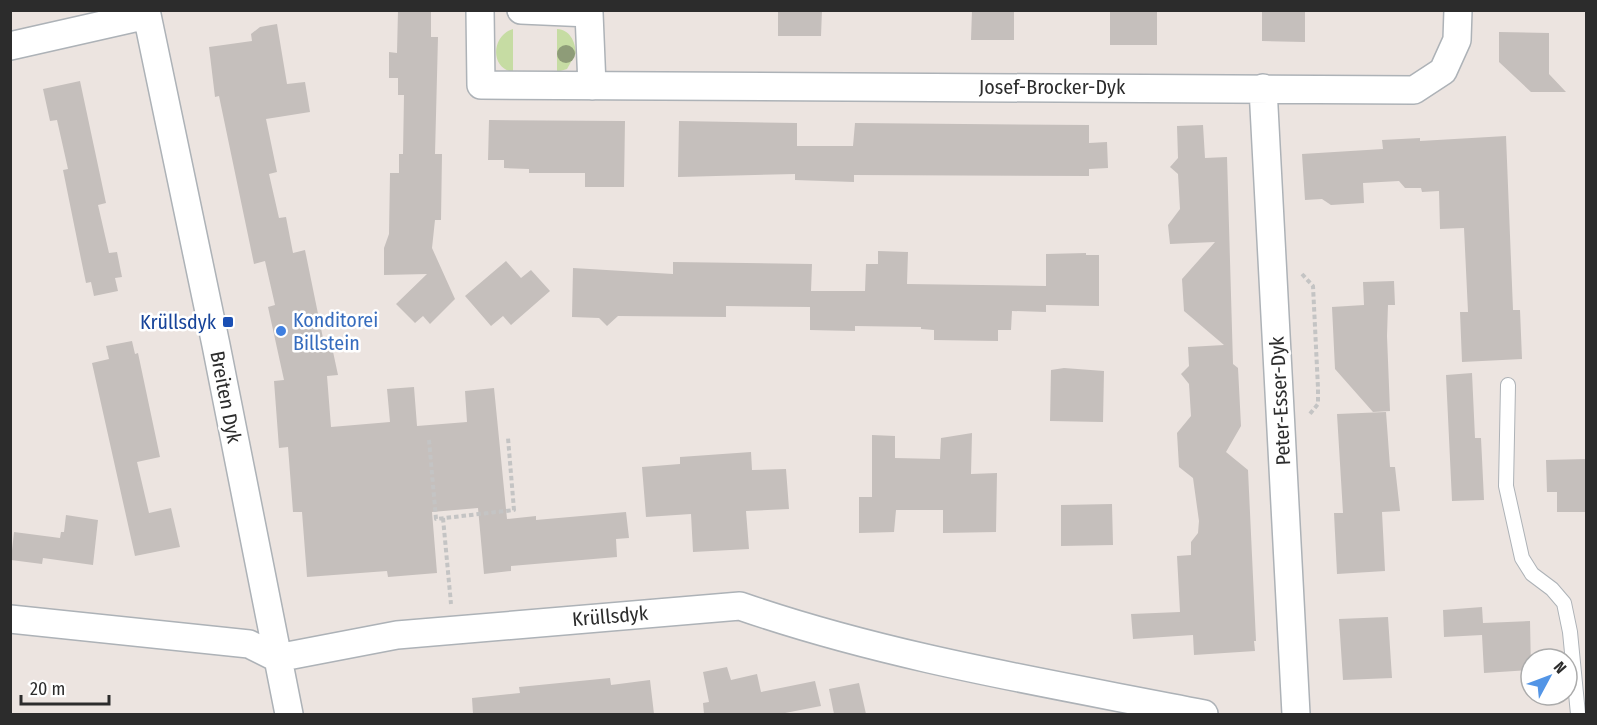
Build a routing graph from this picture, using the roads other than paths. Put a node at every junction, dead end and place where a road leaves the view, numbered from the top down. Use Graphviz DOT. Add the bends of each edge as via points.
graph roads {
  1 [pos="480,10"];
  2 [pos="521,10"];
  3 [pos="1458,10"];
  4 [pos="146,13"];
  5 [pos="10,46"];
  6 [pos="592,86"];
  7 [pos="1263,88"];
  8 [pos="1508,385"];
  9 [pos="10,619"];
  10 [pos="277,658"];
  11 [pos="289,714"];
  12 [pos="1204,714"];
  13 [pos="1296,714"];
  14 [pos="1578,714"];
  1 -- 6 [label="street, Josef-Brocker-Dyk" via="481,85"];
  2 -- 6 [label="street" via="589,13"];
  3 -- 7 [label="street, Josef-Brocker-Dyk" via="1457,40 1443,71 1414,90"];
  4 -- 5 [label="street"];
  4 -- 10 [label="street, Breiten Dyk"];
  6 -- 7 [label="street, Josef-Brocker-Dyk"];
  7 -- 13 [label="street, Peter-Esser-Dyk"];
  8 -- 14 [label="lane" via="1506,486 1522,558 1532,574 1564,603"];
  9 -- 10 [label="street" via="249,644"];
  10 -- 11 [label="street, Breiten Dyk"];
  10 -- 12 [label="street, Krüllsdyk" via="397,635 740,606 886,650"];
}
